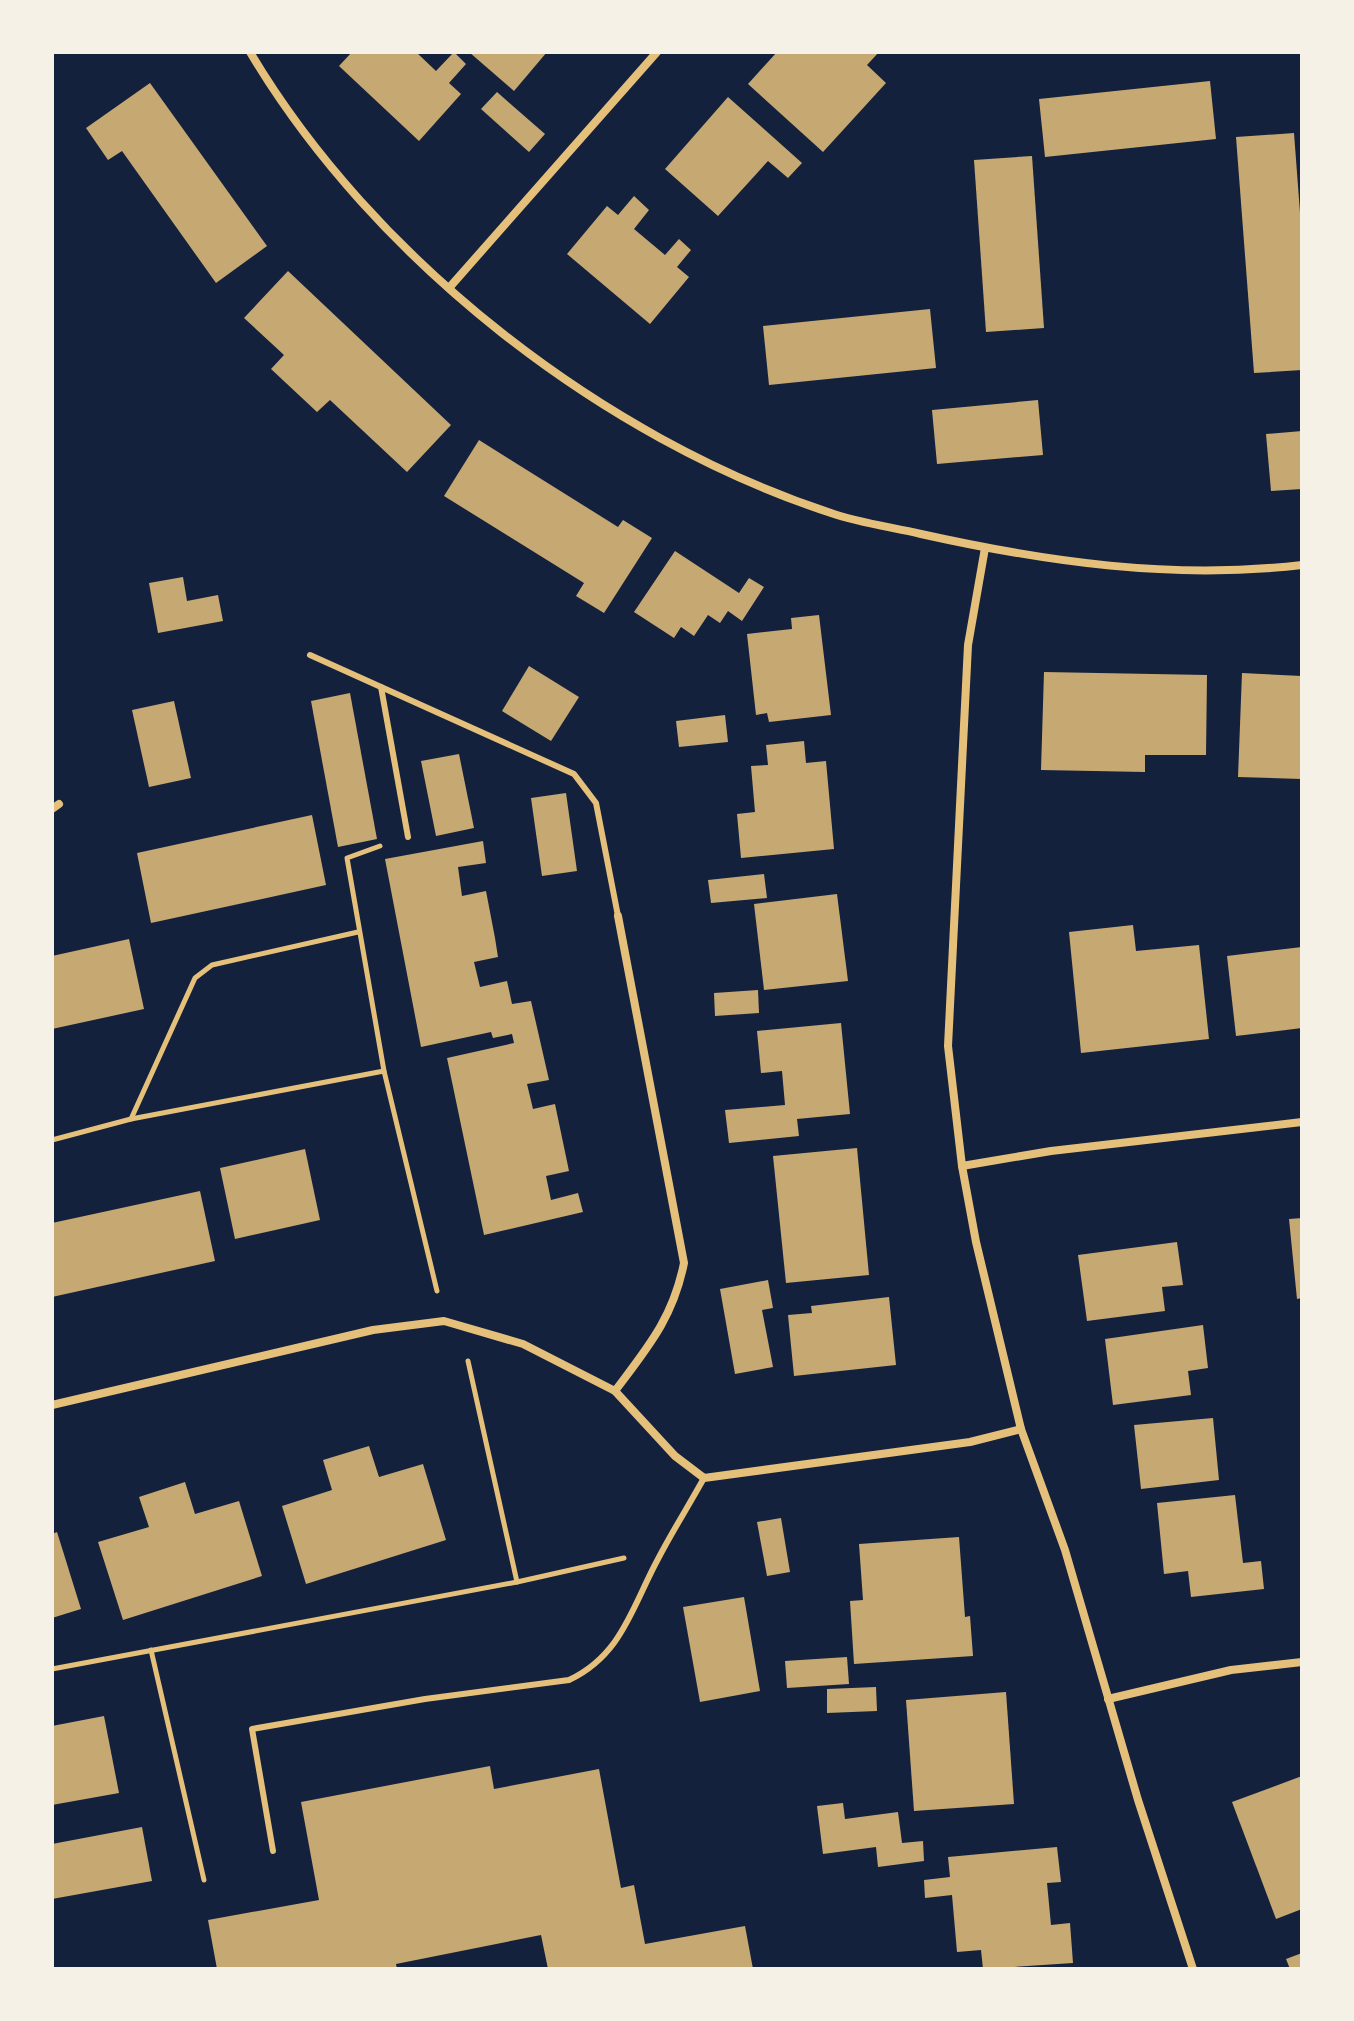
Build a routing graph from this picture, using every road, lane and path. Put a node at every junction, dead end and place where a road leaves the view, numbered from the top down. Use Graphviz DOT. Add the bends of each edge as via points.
graph roads {
  1 [pos="250,52"];
  2 [pos="657,52"];
  3 [pos="449,288"];
  4 [pos="985,548"];
  5 [pos="1302,565"];
  6 [pos="310,655"];
  7 [pos="381,687"];
  8 [pos="408,837"];
  9 [pos="618,916"];
  10 [pos="358,932"];
  11 [pos="384,1071"];
  12 [pos="131,1119"];
  13 [pos="1302,1122"];
  14 [pos="52,1140"];
  15 [pos="962,1166"];
  16 [pos="444,1321"];
  17 [pos="615,1391"];
  18 [pos="52,1405"];
  19 [pos="1021,1429"];
  20 [pos="704,1478"];
  21 [pos="656,1561"];
  22 [pos="517,1582"];
  23 [pos="151,1650"];
  24 [pos="1302,1662"];
  25 [pos="52,1669"];
  26 [pos="1108,1699"];
  27 [pos="273,1851"];
  28 [pos="204,1880"];
  29 [pos="1193,1969"];
  1 -- 3 [label="street" via="321,158 386,230"];
  2 -- 3 [label="street"];
  3 -- 4 [label="street" via="566,379 727,470 831,513"];
  4 -- 5 [label="street" via="1103,568"];
  4 -- 15 [label="street" via="968,645 948,1046"];
  6 -- 7 [label="lane"];
  7 -- 8 [label="lane"];
  7 -- 9 [label="lane" via="574,774 596,803"];
  8 -- 10 [label="path" via="347,858"];
  9 -- 17 [label="street" via="684,1263 677,1299"];
  10 -- 11 [label="path"];
  10 -- 12 [label="path" via="212,965 195,978"];
  11 -- 12 [label="path"];
  11 -- 16 [label="path"];
  12 -- 14 [label="path"];
  13 -- 15 [label="street"];
  15 -- 19 [label="street"];
  16 -- 17 [label="street" via="523,1344"];
  16 -- 18 [label="street" via="373,1330"];
  16 -- 22 [label="path" via="467,1355"];
  17 -- 20 [label="street" via="675,1456"];
  19 -- 20 [label="street" via="970,1442"];
  19 -- 26 [label="street" via="1065,1550"];
  20 -- 21 [label="lane"];
  21 -- 22 [label="path" via="631,1556"];
  21 -- 27 [label="lane" via="625,1631 597,1664 569,1680 252,1729"];
  22 -- 23 [label="path"];
  23 -- 25 [label="path"];
  23 -- 28 [label="path"];
  24 -- 26 [label="street" via="1231,1670"];
  26 -- 29 [label="street"];
}
